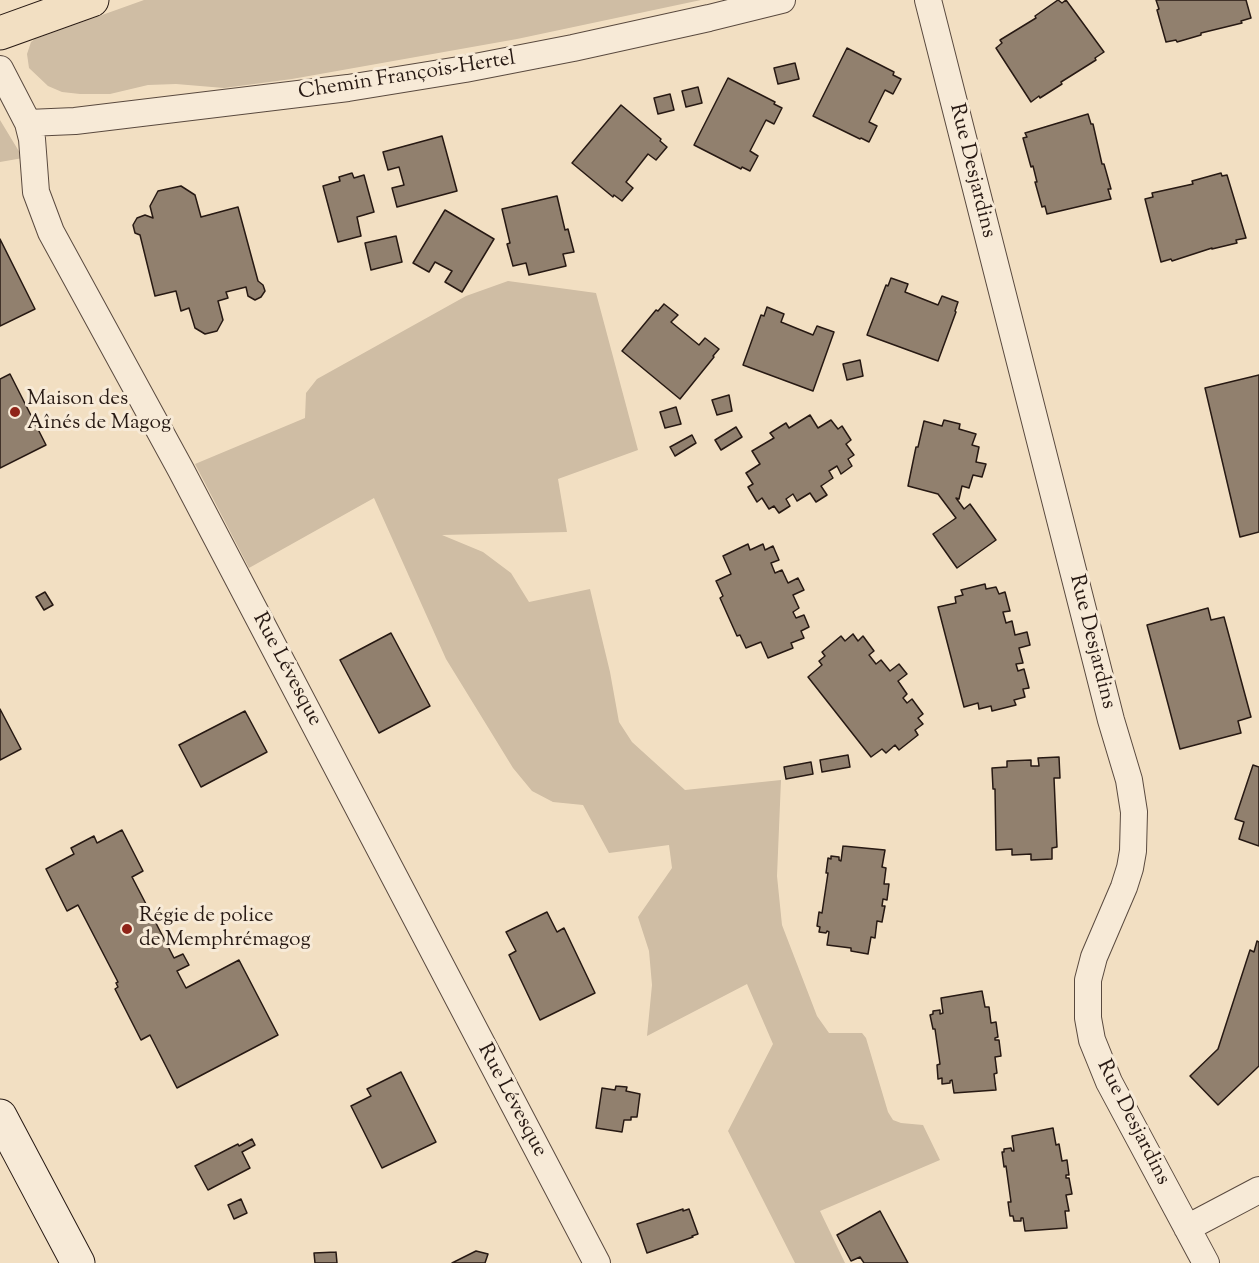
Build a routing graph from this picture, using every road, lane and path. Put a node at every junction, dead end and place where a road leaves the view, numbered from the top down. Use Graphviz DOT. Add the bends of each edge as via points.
graph roads {
  1 [pos="92,0"];
  2 [pos="782,0"];
  3 [pos="928,0"];
  4 [pos="0,33"];
  5 [pos="0,69"];
  6 [pos="28,123"];
  7 [pos="0,1116"];
  8 [pos="1259,1190"];
  9 [pos="1187,1228"];
  10 [pos="78,1263"];
  11 [pos="597,1263"];
  12 [pos="1206,1263"];
  1 -- 4 [label="main road"];
  2 -- 6 [label="street, Chemin François-Hertel" via="584,46 370,85 177,110"];
  3 -- 9 [label="street, Rue Desjardins" via="1129,780 1134,812 1133,851 1124,887 1088,980 1092,1040 1109,1082"];
  5 -- 6 [label="street, Rue Lévesque"];
  6 -- 11 [label="street, Rue Lévesque" via="36,192 58,248 181,470"];
  7 -- 10 [label="street"];
  8 -- 9 [label="street"];
  9 -- 12 [label="street, Rue Desjardins"];
}
